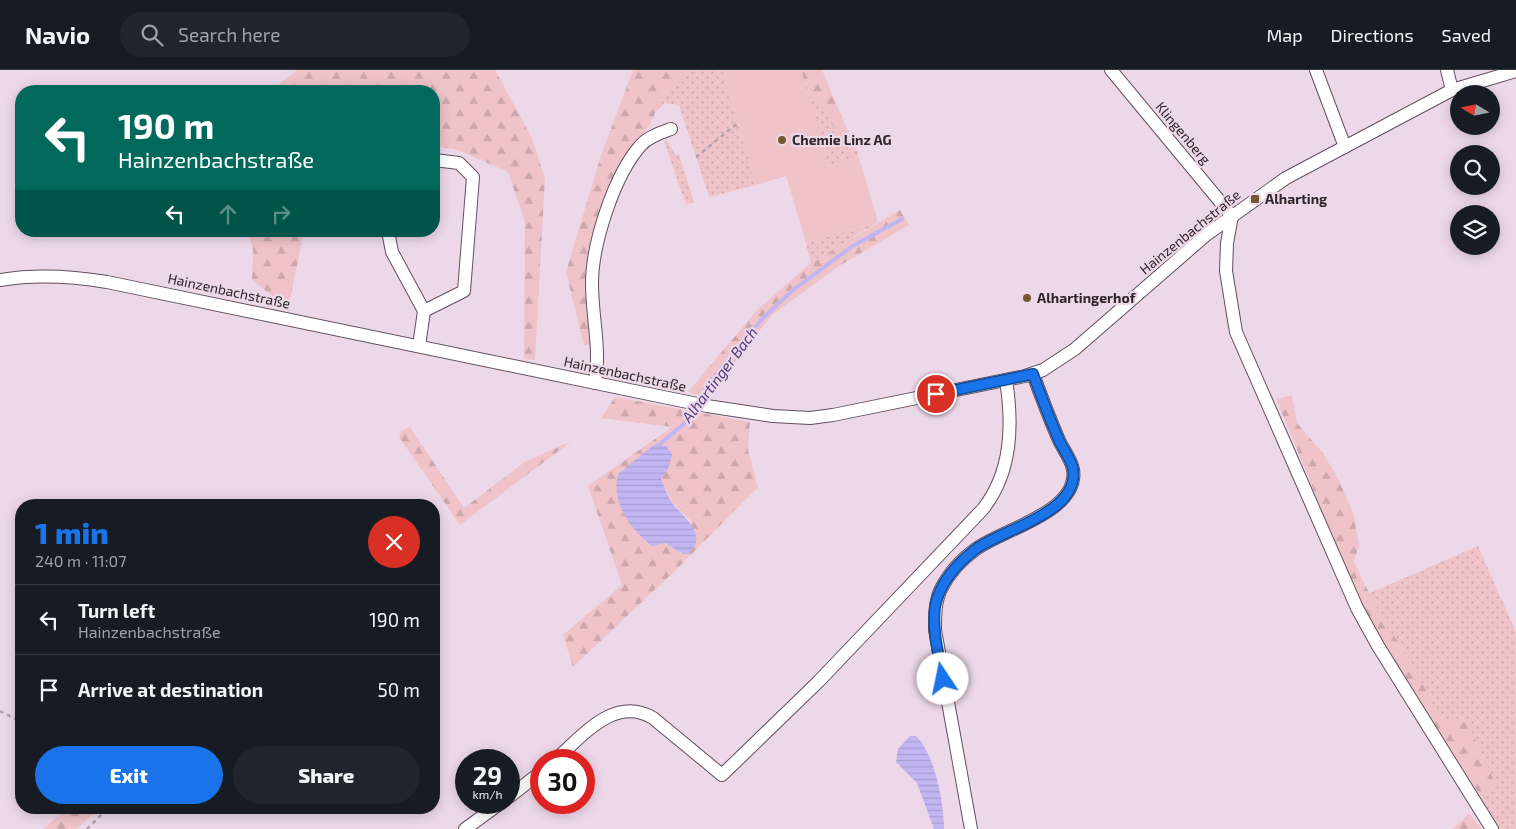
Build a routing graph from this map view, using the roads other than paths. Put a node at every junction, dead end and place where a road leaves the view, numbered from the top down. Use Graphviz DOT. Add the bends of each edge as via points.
graph roads {
  1 [pos="1111,70"];
  2 [pos="1316,70"];
  3 [pos="1447,70"];
  4 [pos="1516,71"];
  5 [pos="1451,85"];
  6 [pos="1469,85"];
  7 [pos="1450,91"];
  8 [pos="671,129"];
  9 [pos="1345,147"];
  10 [pos="440,161"];
  11 [pos="1232,216"];
  12 [pos="389,237"];
  13 [pos="0,280"];
  14 [pos="424,311"];
  15 [pos="419,346"];
  16 [pos="1033,374"];
  17 [pos="1006,380"];
  18 [pos="594,383"];
  19 [pos="568,749"];
  20 [pos="530,781"];
  21 [pos="520,788"];
  22 [pos="486,814"];
  23 [pos="465,829"];
  24 [pos="971,829"];
  25 [pos="1492,829"];
  1 -- 11 [label="street, Klingenberg"];
  2 -- 9 [label="street"];
  3 -- 5 [label="street"];
  4 -- 6 [label="street, Hainzenbachstraße"];
  7 -- 9 [label="street, Hainzenbachstraße"];
  8 -- 18 [label="street" via="641,145 618,183 598,235 592,269 597,345"];
  9 -- 11 [label="street, Hainzenbachstraße" via="1286,178"];
  10 -- 14 [label="street" via="459,164 472,177 464,291"];
  11 -- 16 [label="street, Hainzenbachstraße" via="1075,349"];
  11 -- 25 [label="street" via="1226,271 1236,332 1357,608"];
  12 -- 14 [label="street" via="392,252"];
  13 -- 15 [label="street, Hainzenbachstraße" via="52,276 107,282"];
  14 -- 15 [label="street"];
  15 -- 18 [label="street, Hainzenbachstraße"];
  16 -- 17 [label="street, Hainzenbachstraße"];
  16 -- 24 [label="street" via="1073,468 1067,495 1046,513 975,550 952,571 940,590 935,607 934,630"];
  17 -- 18 [label="street, Hainzenbachstraße" via="810,418 707,406"];
  17 -- 19 [label="street" via="1010,440 1004,475 995,494 819,681 722,775 653,718 633,710 621,711 601,720"];
  20 -- 21 [label="street"];
  22 -- 23 [label="street"];
}
